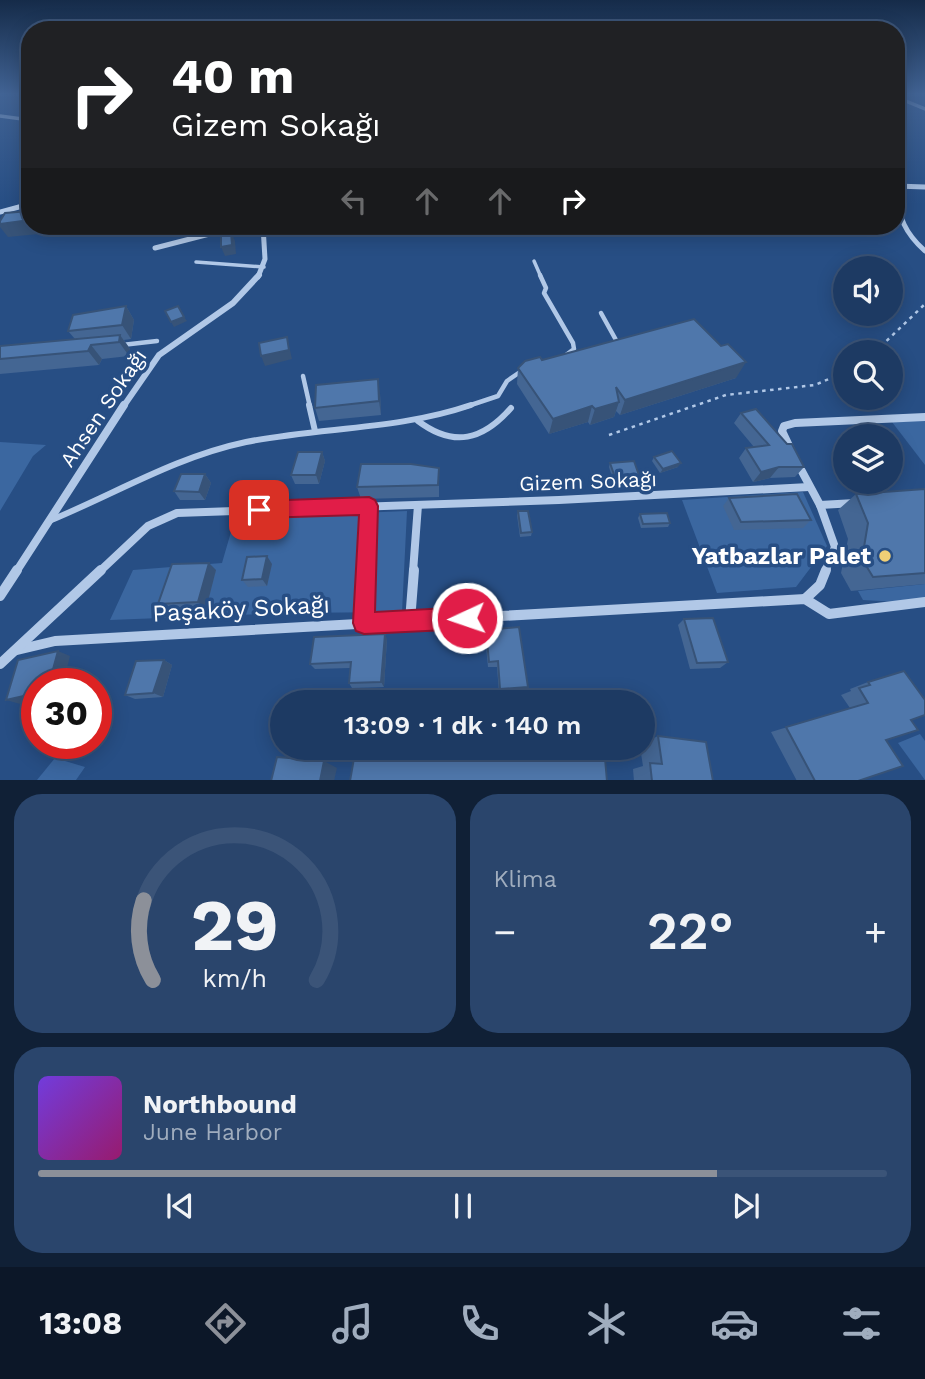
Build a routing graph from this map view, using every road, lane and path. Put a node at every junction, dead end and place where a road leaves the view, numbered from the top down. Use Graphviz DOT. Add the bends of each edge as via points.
graph roads {
  1 [pos="905,186"];
  2 [pos="925,187"];
  3 [pos="21,206"];
  4 [pos="0,212"];
  5 [pos="905,228"];
  6 [pos="206,235"];
  7 [pos="264,235"];
  8 [pos="155,248"];
  9 [pos="925,251"];
  10 [pos="534,261"];
  11 [pos="196,262"];
  12 [pos="264,267"];
  13 [pos="925,304"];
  14 [pos="601,313"];
  15 [pos="888,340"];
  16 [pos="157,341"];
  17 [pos="117,345"];
  18 [pos="609,348"];
  19 [pos="574,349"];
  20 [pos="587,349"];
  21 [pos="557,358"];
  22 [pos="531,367"];
  23 [pos="303,376"];
  24 [pos="833,377"];
  25 [pos="511,408"];
  26 [pos="925,417"];
  27 [pos="418,421"];
  28 [pos="315,431"];
  29 [pos="609,435"];
  30 [pos="809,487"];
  31 [pos="860,502"];
  32 [pos="418,505"];
  33 [pos="820,505"];
  34 [pos="369,506"];
  35 [pos="49,521"];
  36 [pos="0,596"];
  37 [pos="804,599"];
  38 [pos="925,602"];
  39 [pos="410,621"];
  40 [pos="364,623"];
  41 [pos="17,650"];
  42 [pos="0,664"];
  1 -- 2 [label="street"];
  3 -- 4 [label="street"];
  5 -- 9 [label="street"];
  6 -- 8 [label="street"];
  7 -- 12 [label="street"];
  10 -- 19 [label="lane" via="544,293"];
  11 -- 12 [label="lane"];
  12 -- 35 [label="street, Ahsen Sokağı" via="260,278 233,303 149,366"];
  13 -- 15 [label="path"];
  14 -- 18 [label="lane" via="616,340"];
  16 -- 17 [label="lane"];
  19 -- 20 [label="lane"];
  19 -- 21 [label="lane"];
  22 -- 27 [label="lane" via="507,381 498,396"];
  23 -- 28 [label="lane"];
  24 -- 29 [label="path" via="815,385 726,395"];
  25 -- 27 [label="lane" via="489,431 458,437 431,433"];
  26 -- 30 [label="street" via="784,426 782,431"];
  27 -- 28 [label="lane"];
  28 -- 35 [label="lane" via="188,457"];
  30 -- 32 [label="street, Gizem Sokağı"];
  30 -- 33 [label="street"];
  31 -- 33 [label="street"];
  32 -- 34 [label="street, Gizem Sokağı"];
  32 -- 39 [label="street"];
  33 -- 37 [label="street" via="835,547 820,585"];
  34 -- 40 [label="street"];
  34 -- 41 [label="street, Gizem Sokağı" via="177,513 156,521"];
  35 -- 36 [label="street, Ahsen Sokağı"];
  37 -- 38 [label="street, Paşaköy Sokağı" via="829,614"];
  37 -- 39 [label="street, Paşaköy Sokağı"];
  39 -- 40 [label="street, Paşaköy Sokağı"];
  40 -- 41 [label="street, Paşaköy Sokağı" via="55,641"];
  41 -- 42 [label="street, Gizem Sokağı"];
}
